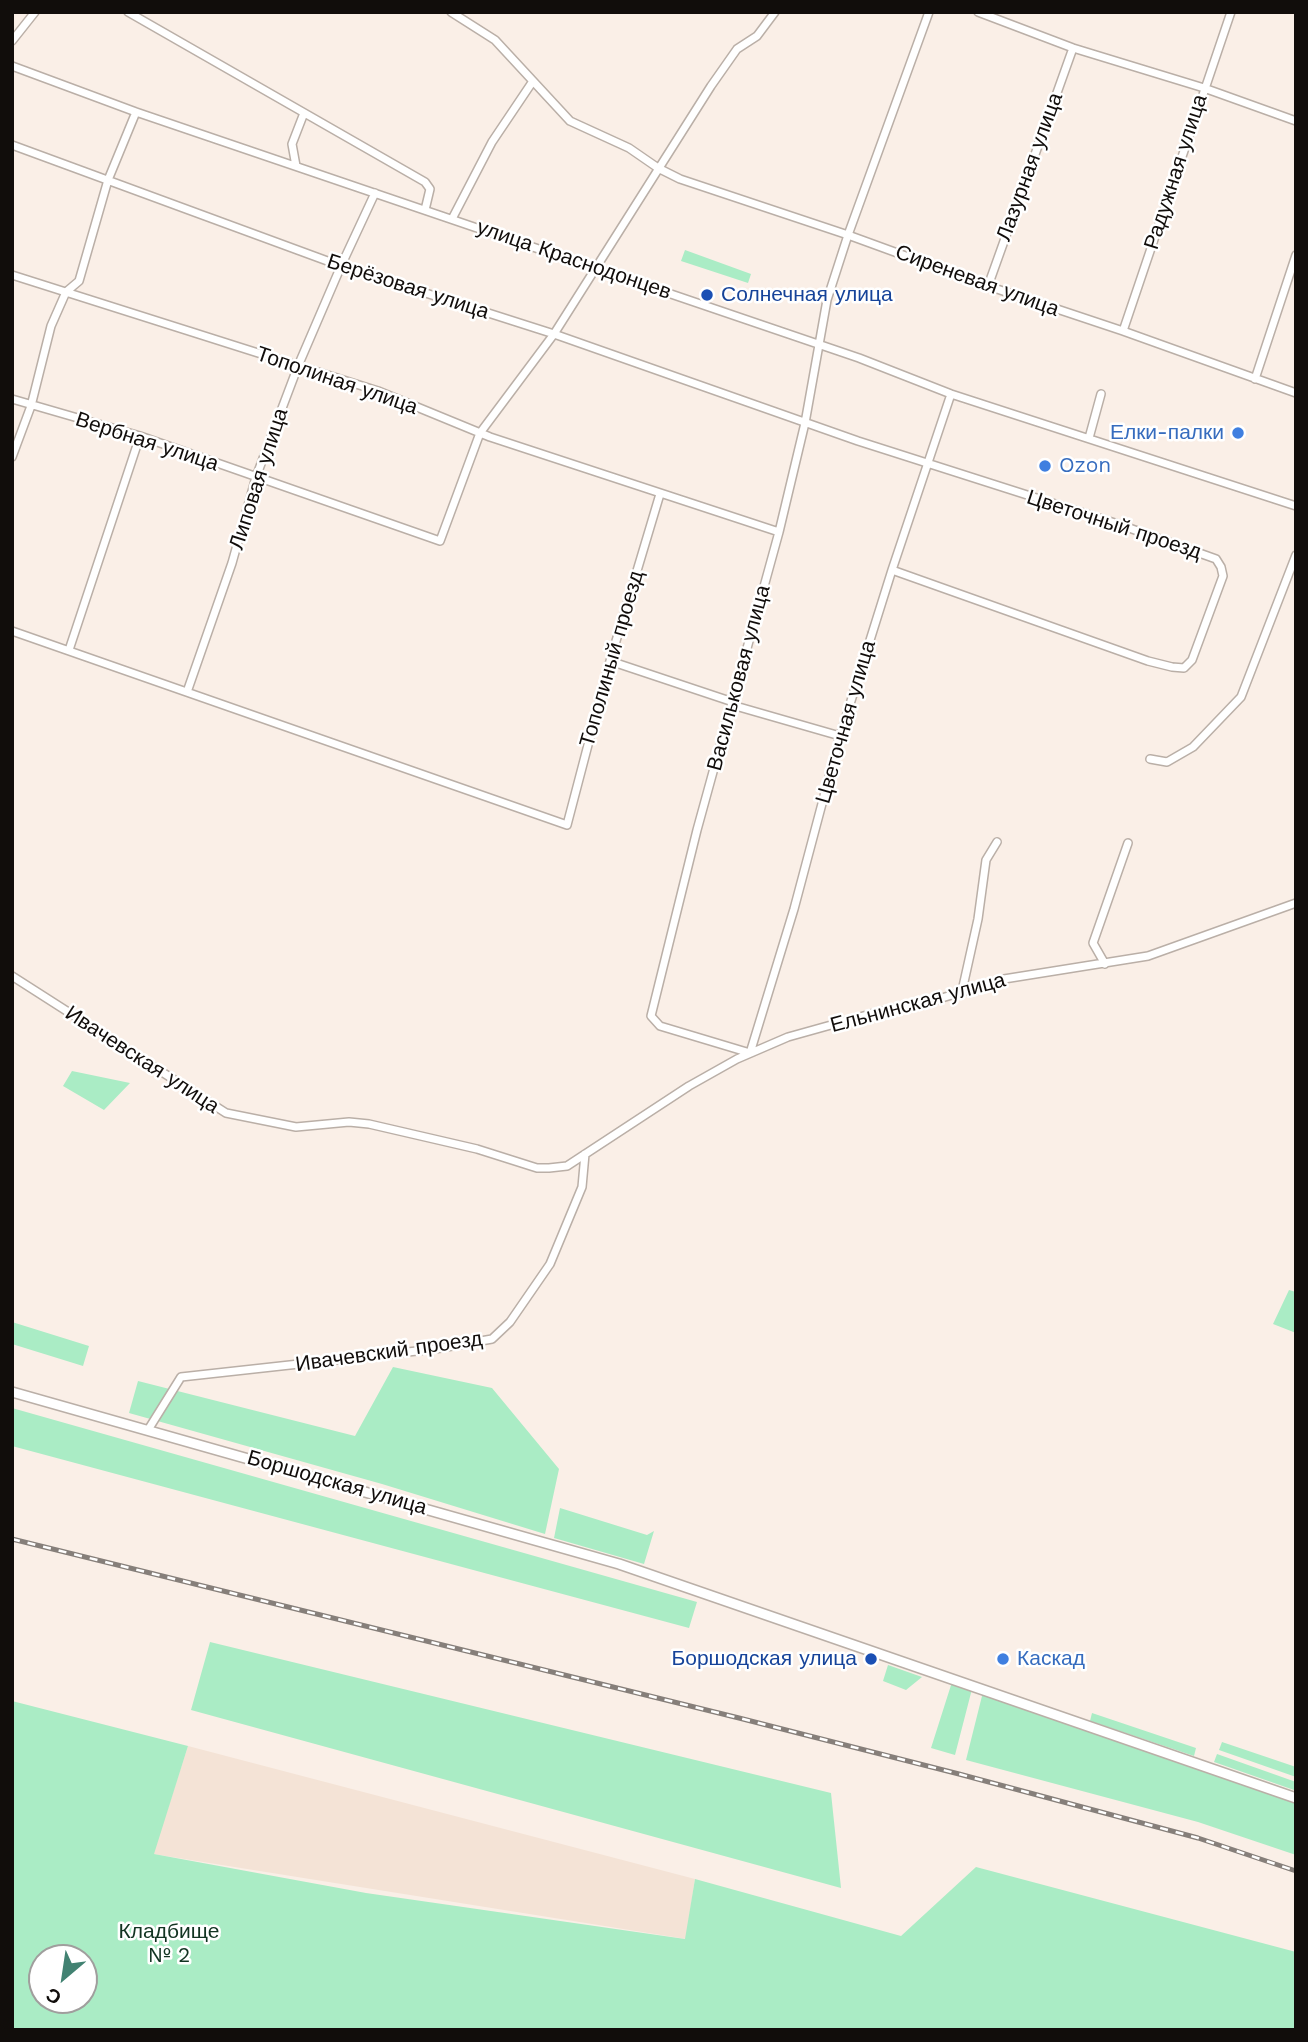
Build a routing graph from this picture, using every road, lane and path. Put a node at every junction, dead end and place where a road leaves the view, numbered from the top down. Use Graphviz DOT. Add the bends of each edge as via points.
graph roads {
  1 [pos="35,12"];
  2 [pos="128,12"];
  3 [pos="451,12"];
  4 [pos="775,12"];
  5 [pos="929,12"];
  6 [pos="978,12"];
  7 [pos="1231,12"];
  8 [pos="12,41"];
  9 [pos="1073,48"];
  10 [pos="12,66"];
  11 [pos="533,81"];
  12 [pos="1204,88"];
  13 [pos="136,112"];
  14 [pos="304,113"];
  15 [pos="1296,121"];
  16 [pos="12,145"];
  17 [pos="296,166"];
  18 [pos="658,168"];
  19 [pos="108,180"];
  20 [pos="375,193"];
  21 [pos="425,210"];
  22 [pos="452,219"];
  23 [pos="848,235"];
  24 [pos="1296,255"];
  25 [pos="341,266"];
  26 [pos="597,267"];
  27 [pos="12,275"];
  28 [pos="988,286"];
  29 [pos="66,292"];
  30 [pos="1123,331"];
  31 [pos="554,334"];
  32 [pos="818,345"];
  33 [pos="298,366"];
  34 [pos="1255,379"];
  35 [pos="1296,393"];
  36 [pos="950,394"];
  37 [pos="1101,394"];
  38 [pos="12,400"];
  39 [pos="31,406"];
  40 [pos="805,423"];
  41 [pos="480,433"];
  42 [pos="140,436"];
  43 [pos="1089,438"];
  44 [pos="12,457"];
  45 [pos="927,464"];
  46 [pos="256,477"];
  47 [pos="660,494"];
  48 [pos="1296,506"];
  49 [pos="779,532"];
  50 [pos="1296,555"];
  51 [pos="892,570"];
  52 [pos="12,631"];
  53 [pos="69,650"];
  54 [pos="610,661"];
  55 [pos="187,692"];
  56 [pos="733,702"];
  57 [pos="840,736"];
  58 [pos="1150,759"];
  59 [pos="998,842"];
  60 [pos="1128,843"];
  61 [pos="1296,903"];
  62 [pos="1105,964"];
  63 [pos="12,976"];
  64 [pos="962,991"];
  65 [pos="750,1053"];
  66 [pos="585,1154"];
  67 [pos="567,1166"];
  68 [pos="12,1392"];
  69 [pos="148,1430"];
  70 [pos="1296,1798"];
  1 -- 8 [label="street"];
  2 -- 14 [label="street"];
  3 -- 11 [label="street, Сиреневая улица" via="495,40"];
  4 -- 18 [label="street" via="757,36 737,49"];
  5 -- 23 [label="street"];
  6 -- 9 [label="street"];
  7 -- 12 [label="street, Радужная улица"];
  9 -- 12 [label="street"];
  9 -- 28 [label="street, Лазурная улица"];
  10 -- 13 [label="street, улица Краснодонцев"];
  11 -- 18 [label="street, Сиреневая улица" via="570,121 629,148"];
  11 -- 22 [label="street" via="492,142"];
  12 -- 15 [label="street"];
  12 -- 30 [label="street, Радужная улица"];
  13 -- 17 [label="street, улица Краснодонцев"];
  13 -- 19 [label="street"];
  14 -- 17 [label="street" via="292,144"];
  14 -- 21 [label="street" via="425,182 430,189"];
  16 -- 19 [label="street, Берёзовая улица"];
  17 -- 20 [label="street, улица Краснодонцев"];
  18 -- 23 [label="street, Сиреневая улица"];
  18 -- 26 [label="street"];
  19 -- 25 [label="street, Берёзовая улица"];
  19 -- 29 [label="street" via="79,281"];
  20 -- 21 [label="street, улица Краснодонцев"];
  20 -- 25 [label="street, Липовая улица"];
  21 -- 22 [label="street, улица Краснодонцев"];
  22 -- 26 [label="street, улица Краснодонцев"];
  23 -- 28 [label="street, Сиреневая улица"];
  23 -- 32 [label="street, Васильковая улица"];
  24 -- 34 [label="street"];
  25 -- 31 [label="street, Берёзовая улица"];
  25 -- 33 [label="street, Липовая улица"];
  26 -- 31 [label="street"];
  26 -- 32 [label="street, улица Краснодонцев"];
  27 -- 29 [label="street, Тополиная улица"];
  28 -- 30 [label="street, Сиреневая улица"];
  29 -- 33 [label="street, Тополиная улица"];
  29 -- 39 [label="street" via="51,326"];
  30 -- 34 [label="street, Сиреневая улица"];
  31 -- 40 [label="street, Берёзовая улица"];
  31 -- 41 [label="street"];
  32 -- 36 [label="street, улица Краснодонцев"];
  32 -- 40 [label="street, Васильковая улица"];
  33 -- 41 [label="street, Тополиная улица" via="378,391"];
  33 -- 46 [label="street, Липовая улица"];
  34 -- 35 [label="street, Сиреневая улица"];
  36 -- 43 [label="street, улица Краснодонцев"];
  36 -- 45 [label="street, Цветочная улица"];
  37 -- 43 [label="street"];
  38 -- 39 [label="street, Вербная улица"];
  39 -- 42 [label="street, Вербная улица"];
  39 -- 44 [label="street"];
  40 -- 45 [label="street, Цветочный проезд"];
  40 -- 49 [label="street, Васильковая улица"];
  41 -- 46 [label="street, Вербная улица" via="440,541"];
  41 -- 47 [label="street, Тополиная улица"];
  42 -- 46 [label="street, Вербная улица"];
  42 -- 53 [label="street"];
  43 -- 48 [label="street, улица Краснодонцев"];
  45 -- 51 [label="street, Цветочная улица"];
  45 -- 51 [label="street, Цветочный проезд" via="1216,559 1223,576 1192,660 1184,668 1148,661"];
  46 -- 55 [label="street, Липовая улица"];
  47 -- 49 [label="street, Тополиная улица"];
  47 -- 54 [label="street, Тополиный проезд"];
  49 -- 56 [label="street, Васильковая улица"];
  50 -- 58 [label="street" via="1241,697 1193,747 1167,762"];
  51 -- 57 [label="street, Цветочная улица"];
  52 -- 53 [label="street"];
  53 -- 55 [label="street"];
  54 -- 55 [label="street, Тополиный проезд" via="567,825"];
  54 -- 56 [label="street"];
  56 -- 57 [label="street"];
  56 -- 65 [label="street, Васильковая улица" via="651,1016 660,1026"];
  57 -- 65 [label="street, Цветочная улица"];
  59 -- 64 [label="street" via="986,860"];
  60 -- 62 [label="street" via="1093,943"];
  61 -- 62 [label="street, Ельнинская улица" via="1148,956"];
  62 -- 64 [label="street, Ельнинская улица"];
  63 -- 67 [label="street, Ивачевская улица" via="226,1113 296,1127 369,1124 537,1168"];
  64 -- 65 [label="street, Ельнинская улица" via="800,1034"];
  65 -- 66 [label="street, Ельнинская улица" via="689,1086"];
  66 -- 67 [label="street, Ельнинская улица"];
  66 -- 69 [label="street, Ивачевский проезд" via="582,1187 550,1264 510,1322 492,1339 181,1377"];
  68 -- 69 [label="street, Боршодская улица"];
  69 -- 70 [label="street, Боршодская улица" via="619,1563"];
}
